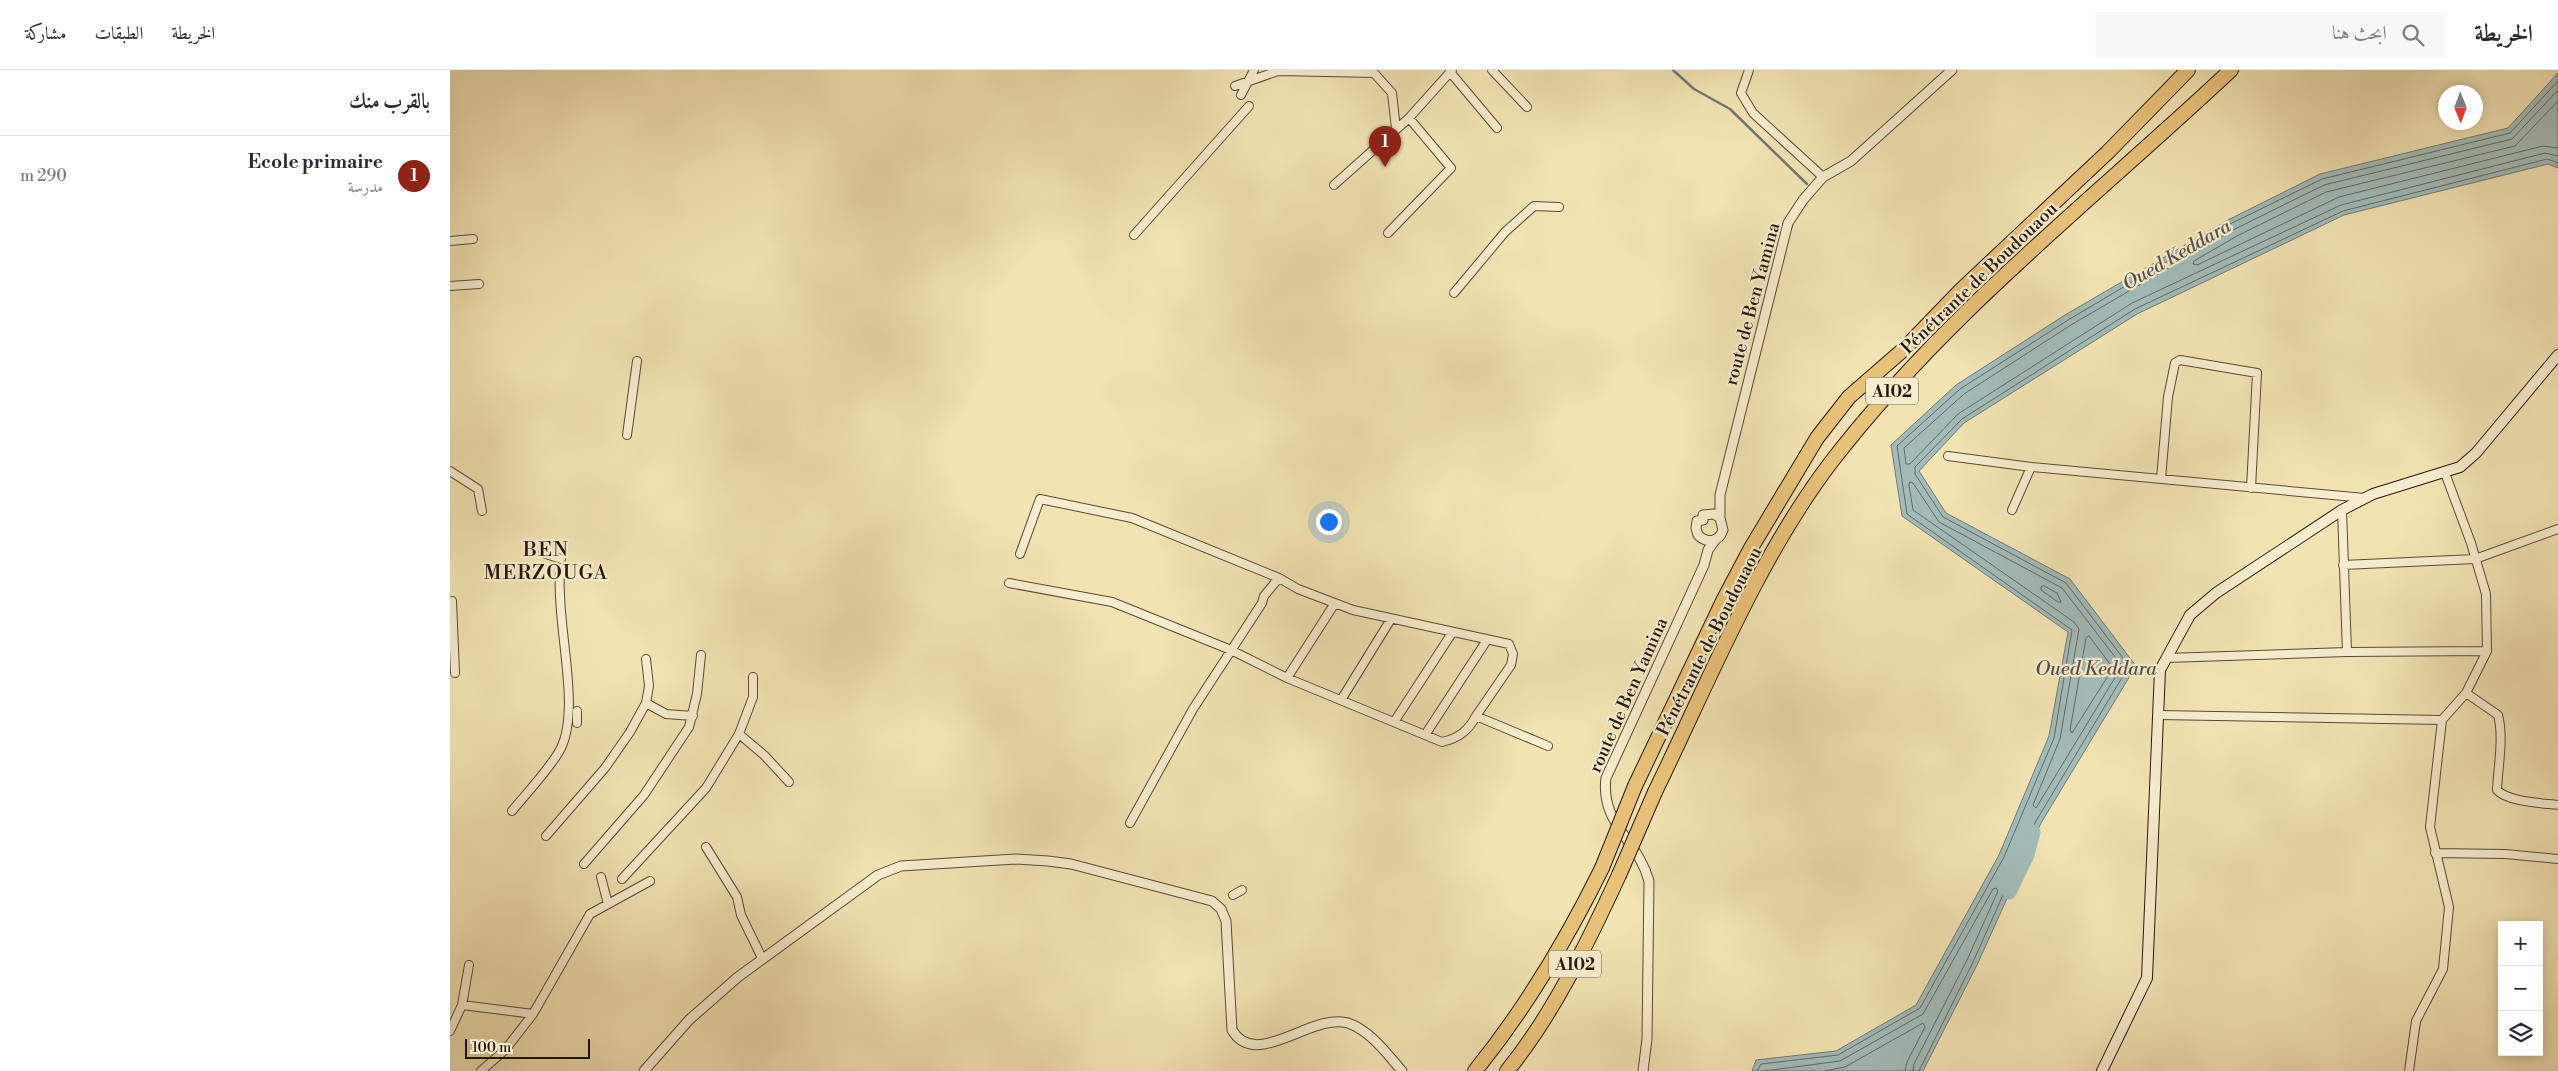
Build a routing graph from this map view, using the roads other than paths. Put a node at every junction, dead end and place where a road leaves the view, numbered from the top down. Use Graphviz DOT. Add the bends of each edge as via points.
graph roads {
  1 [pos="1254,70"];
  2 [pos="1492,70"];
  3 [pos="1749,70"];
  4 [pos="1952,70"];
  5 [pos="2188,70"];
  6 [pos="2231,70"];
  7 [pos="1451,71"];
  8 [pos="1249,81"];
  9 [pos="1235,86"];
  10 [pos="1241,95"];
  11 [pos="1250,106"];
  12 [pos="1527,107"];
  13 [pos="1409,118"];
  14 [pos="1396,128"];
  15 [pos="1497,128"];
  16 [pos="1823,177"];
  17 [pos="1334,185"];
  18 [pos="1559,207"];
  19 [pos="1388,233"];
  20 [pos="1134,235"];
  21 [pos="473,239"];
  22 [pos="450,241"];
  23 [pos="479,284"];
  24 [pos="450,286"];
  25 [pos="1454,293"];
  26 [pos="2558,355"];
  27 [pos="637,361"];
  28 [pos="627,435"];
  29 [pos="1948,456"];
  30 [pos="2031,467"];
  31 [pos="450,471"];
  32 [pos="2445,473"];
  33 [pos="2161,479"];
  34 [pos="2251,488"];
  35 [pos="1720,495"];
  36 [pos="2365,498"];
  37 [pos="2012,510"];
  38 [pos="2342,510"];
  39 [pos="482,511"];
  40 [pos="1706,514"];
  41 [pos="1720,518"];
  42 [pos="2558,529"];
  43 [pos="1701,538"];
  44 [pos="1716,539"];
  45 [pos="544,553"];
  46 [pos="1020,554"];
  47 [pos="561,559"];
  48 [pos="2475,559"];
  49 [pos="2343,564"];
  50 [pos="1704,565"];
  51 [pos="560,574"];
  52 [pos="1279,578"];
  53 [pos="1009,583"];
  54 [pos="452,601"];
  55 [pos="1335,603"];
  56 [pos="1391,619"];
  57 [pos="1452,633"];
  58 [pos="1487,640"];
  59 [pos="1231,650"];
  60 [pos="2487,650"];
  61 [pos="2347,652"];
  62 [pos="701,654"];
  63 [pos="2166,658"];
  64 [pos="646,659"];
  65 [pos="456,673"];
  66 [pos="752,677"];
  67 [pos="1288,678"];
  68 [pos="2466,693"];
  69 [pos="1341,700"];
  70 [pos="646,703"];
  71 [pos="577,711"];
  72 [pos="2159,714"];
  73 [pos="693,716"];
  74 [pos="1476,716"];
  75 [pos="2442,720"];
  76 [pos="1394,722"];
  77 [pos="577,723"];
  78 [pos="739,734"];
  79 [pos="1425,735"];
  80 [pos="1548,746"];
  81 [pos="789,782"];
  82 [pos="2558,805"];
  83 [pos="512,811"];
  84 [pos="1130,823"];
  85 [pos="546,836"];
  86 [pos="706,847"];
  87 [pos="2435,853"];
  88 [pos="2558,860"];
  89 [pos="584,864"];
  90 [pos="601,877"];
  91 [pos="622,879"];
  92 [pos="650,881"];
  93 [pos="1242,890"];
  94 [pos="1232,896"];
  95 [pos="608,904"];
  96 [pos="762,958"];
  97 [pos="469,965"];
  98 [pos="462,1005"];
  99 [pos="533,1014"];
  100 [pos="450,1031"];
  101 [pos="481,1071"];
  102 [pos="644,1071"];
  103 [pos="1402,1071"];
  104 [pos="1475,1071"];
  105 [pos="1507,1071"];
  106 [pos="1643,1071"];
  107 [pos="2102,1071"];
  108 [pos="2409,1071"];
  1 -- 8 [label="street"];
  2 -- 12 [label="street"];
  3 -- 16 [label="street" via="1741,93 1753,113"];
  4 -- 16 [label="street, route de Ben Yamina" via="1851,161"];
  5 -- 104 [label="highway, Pénétrante de Boudouaou / A102, bridge" via="1904,349 1849,397 1817,438 1724,599 1570,932 1503,1037"];
  6 -- 105 [label="highway, Pénétrante de Boudouaou / A102, bridge" via="1973,306 1919,361 1832,462 1798,510 1743,608 1590,938 1524,1051"];
  7 -- 13 [label="street"];
  7 -- 15 [label="street"];
  8 -- 9 [label="street"];
  8 -- 10 [label="street"];
  8 -- 14 [label="street" via="1278,71 1374,73 1392,93"];
  11 -- 20 [label="street"];
  13 -- 14 [label="street"];
  13 -- 19 [label="street" via="1452,168"];
  14 -- 17 [label="street"];
  16 -- 35 [label="street, route de Ben Yamina" via="1788,222"];
  18 -- 25 [label="street" via="1534,206 1505,232"];
  21 -- 22 [label="street"];
  23 -- 24 [label="street"];
  26 -- 32 [label="main road" via="2476,453 2460,467"];
  27 -- 28 [label="street"];
  29 -- 30 [label="street"];
  30 -- 33 [label="street"];
  30 -- 37 [label="street"];
  31 -- 39 [label="street" via="478,489"];
  32 -- 36 [label="main road"];
  32 -- 48 [label="street"];
  33 -- 34 [label="street"];
  33 -- 34 [label="street" via="2168,397 2175,364 2180,360 2257,372"];
  34 -- 36 [label="street"];
  35 -- 40 [label="street, route de Ben Yamina"];
  35 -- 41 [label="street, route de Ben Yamina"];
  36 -- 38 [label="main road"];
  38 -- 49 [label="street"];
  38 -- 63 [label="main road" via="2216,593 2190,614"];
  40 -- 41 [label="street"];
  40 -- 43 [label="street" via="1696,524 1696,532"];
  41 -- 44 [label="street" via="1723,530"];
  42 -- 48 [label="street"];
  43 -- 44 [label="street" via="1708,541"];
  43 -- 50 [label="street"];
  44 -- 50 [label="street, route de Ben Yamina" via="1708,550"];
  45 -- 47 [label="street"];
  46 -- 52 [label="street" via="1040,499 1132,518"];
  48 -- 49 [label="street"];
  48 -- 60 [label="street" via="2486,594"];
  49 -- 61 [label="street"];
  50 -- 106 [label="street, route de Ben Yamina" via="1606,778 1609,812 1641,860 1649,881 1648,1039"];
  51 -- 83 [label="street" via="558,595 570,712 567,732 561,749"];
  52 -- 55 [label="street"];
  52 -- 59 [label="street"];
  53 -- 59 [label="street" via="1112,602"];
  54 -- 65 [label="street"];
  55 -- 56 [label="street"];
  55 -- 67 [label="street"];
  56 -- 57 [label="street"];
  56 -- 69 [label="street"];
  57 -- 58 [label="street"];
  57 -- 76 [label="street"];
  58 -- 74 [label="street" via="1509,644 1513,654 1511,665"];
  58 -- 79 [label="street"];
  59 -- 67 [label="street"];
  59 -- 84 [label="street"];
  60 -- 61 [label="street"];
  60 -- 68 [label="street"];
  61 -- 63 [label="street"];
  62 -- 73 [label="street"];
  63 -- 72 [label="main road" via="2160,670"];
  64 -- 70 [label="street" via="649,686"];
  66 -- 78 [label="street" via="753,697"];
  67 -- 69 [label="street"];
  68 -- 75 [label="street"];
  68 -- 82 [label="street" via="2498,715 2502,730 2497,790 2513,800"];
  69 -- 76 [label="street"];
  70 -- 73 [label="street" via="666,714"];
  70 -- 85 [label="street" via="605,768"];
  71 -- 77 [label="street"];
  72 -- 75 [label="street"];
  72 -- 107 [label="main road" via="2147,978"];
  73 -- 89 [label="street" via="644,795"];
  74 -- 79 [label="street" via="1471,727 1458,739 1442,742"];
  74 -- 80 [label="street"];
  75 -- 87 [label="street" via="2430,827"];
  76 -- 79 [label="street"];
  78 -- 81 [label="street"];
  78 -- 91 [label="street" via="706,788"];
  86 -- 96 [label="street" via="737,897 741,915"];
  87 -- 88 [label="street" via="2505,854"];
  87 -- 108 [label="street" via="2449,907 2443,969 2416,1021"];
  90 -- 95 [label="street"];
  92 -- 95 [label="street"];
  93 -- 94 [label="street"];
  95 -- 99 [label="street" via="590,914"];
  96 -- 102 [label="street" via="689,1020"];
  96 -- 103 [label="street" via="878,875 901,866 1016,859 1071,864 1191,895 1217,905 1226,921 1232,1030 1243,1042 1253,1045 1273,1043 1319,1023 1338,1021 1368,1036"];
  97 -- 98 [label="street"];
  98 -- 99 [label="street"];
  98 -- 100 [label="street"];
  99 -- 101 [label="street" via="505,1050"];
}
